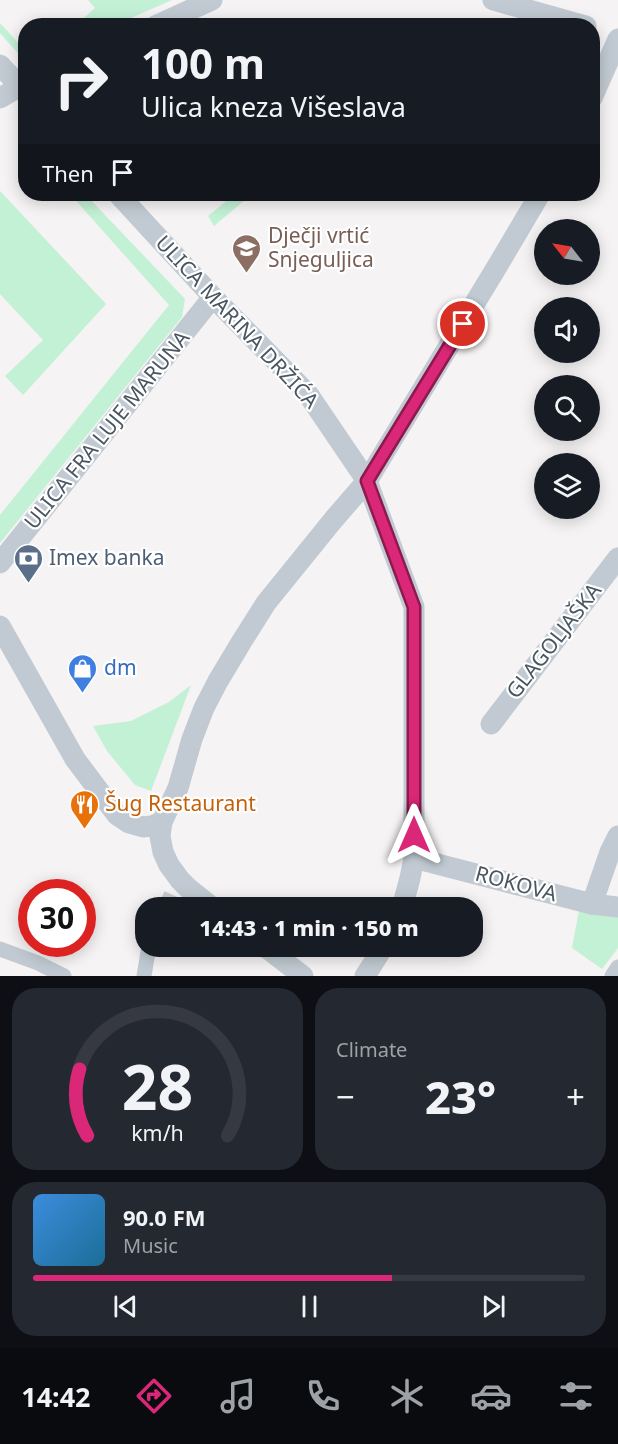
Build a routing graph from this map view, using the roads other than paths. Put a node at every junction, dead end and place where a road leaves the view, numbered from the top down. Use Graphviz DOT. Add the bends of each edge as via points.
graph roads {
  1 [pos="212,0"];
  2 [pos="493,0"];
  3 [pos="173,18"];
  4 [pos="557,18"];
  5 [pos="600,29"];
  6 [pos="618,34"];
  7 [pos="618,39"];
  8 [pos="0,65"];
  9 [pos="600,80"];
  10 [pos="18,82"];
  11 [pos="18,89"];
  12 [pos="0,98"];
  13 [pos="124,201"];
  14 [pos="536,201"];
  15 [pos="213,297"];
  16 [pos="367,481"];
  17 [pos="618,558"];
  18 [pos="0,563"];
  19 [pos="0,626"];
  20 [pos="491,724"];
  21 [pos="162,822"];
  22 [pos="618,836"];
  23 [pos="414,858"];
  24 [pos="199,897"];
  25 [pos="405,897"];
  26 [pos="592,904"];
  27 [pos="618,907"];
  28 [pos="0,949"];
  29 [pos="147,957"];
  30 [pos="278,957"];
  31 [pos="377,957"];
  32 [pos="618,967"];
  33 [pos="64,976"];
  34 [pos="144,976"];
  35 [pos="303,976"];
  36 [pos="365,976"];
  37 [pos="612,976"];
  1 -- 3 [label="street"];
  2 -- 4 [label="street"];
  5 -- 6 [label="street"];
  7 -- 9 [label="street"];
  8 -- 10 [label="street"];
  11 -- 12 [label="street"];
  13 -- 15 [label="street, ULICA MARINA DRŽIĆA"];
  14 -- 16 [label="street"];
  15 -- 16 [label="street, ULICA MARINA DRŽIĆA" via="308,394"];
  15 -- 18 [label="street, ULICA FRA LUJE MARUNA"];
  16 -- 21 [label="street" via="266,603 242,641 204,708 178,788"];
  16 -- 23 [label="street, ULICA MARINA DRŽIĆA" via="414,607"];
  17 -- 20 [label="street, GLAGOLJAŠKA"];
  19 -- 21 [label="street" via="75,759 117,815 129,824 143,827"];
  21 -- 24 [label="street" via="163,852 176,886 188,888"];
  22 -- 26 [label="street"];
  23 -- 25 [label="street, ULICA MARINA DRŽIĆA"];
  23 -- 26 [label="street, ROKOVA"];
  26 -- 27 [label="street, ROKOVA"];
  28 -- 33 [label="street"];
  29 -- 34 [label="street"];
  30 -- 35 [label="street"];
  31 -- 36 [label="street"];
  32 -- 37 [label="street"];
}
